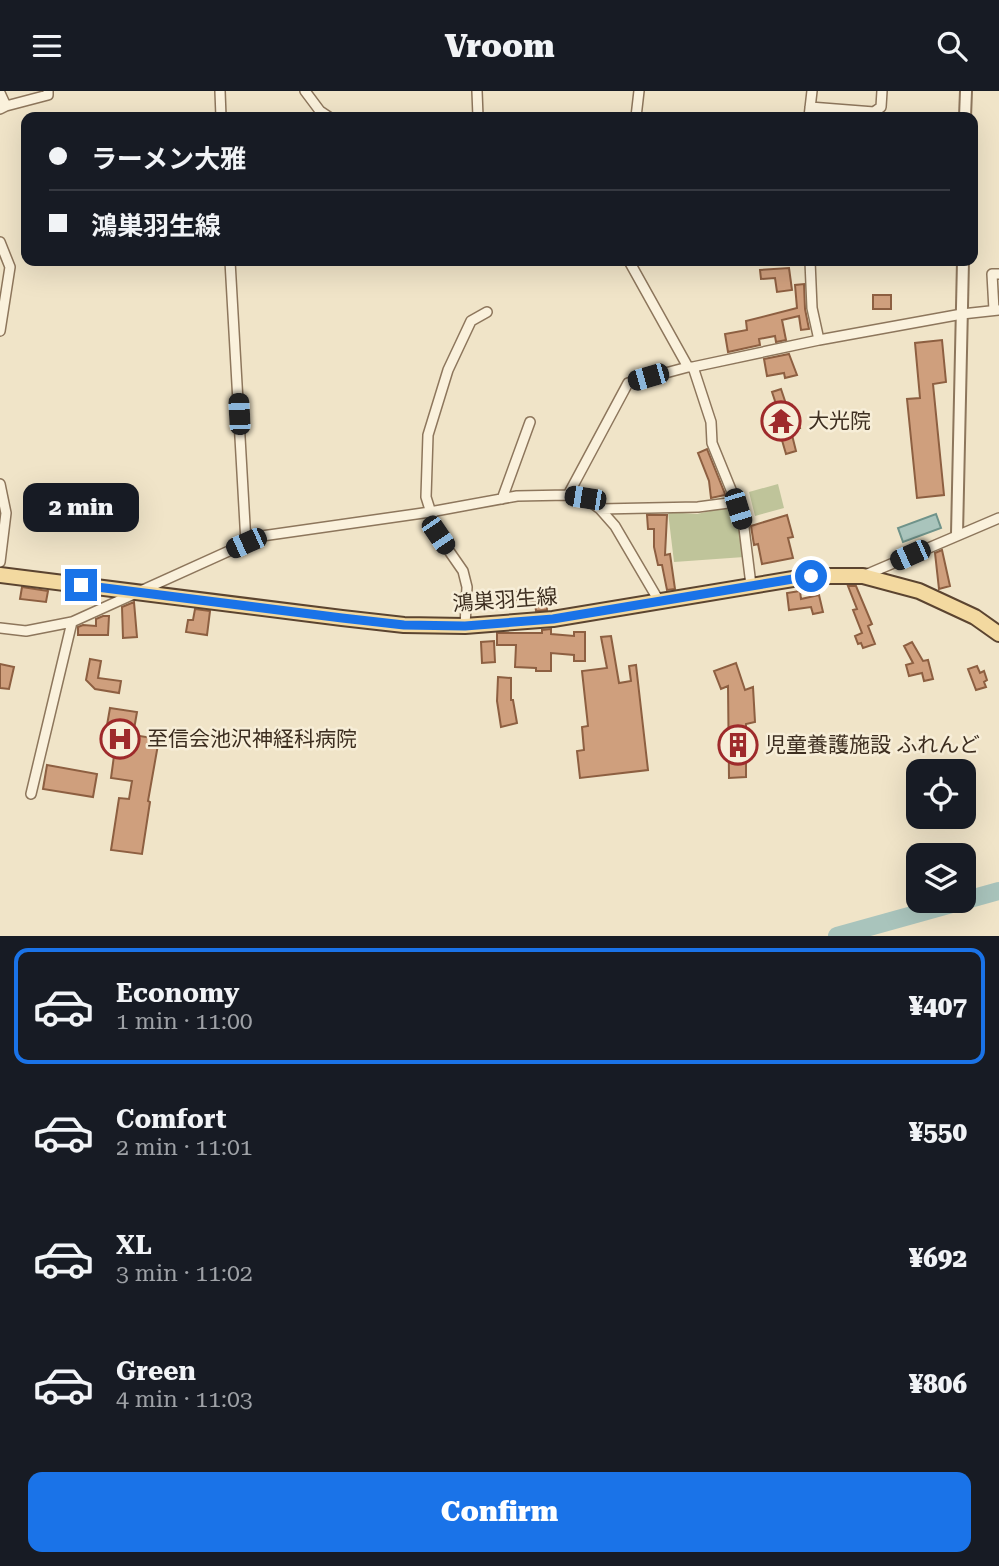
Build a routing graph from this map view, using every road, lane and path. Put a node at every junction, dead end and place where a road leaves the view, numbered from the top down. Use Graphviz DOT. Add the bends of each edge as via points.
graph roads {
  1 [pos="48,91"];
  2 [pos="220,91"];
  3 [pos="305,91"];
  4 [pos="477,91"];
  5 [pos="639,91"];
  6 [pos="812,91"];
  7 [pos="882,91"];
  8 [pos="966,91"];
  9 [pos="0,93"];
  10 [pos="3,108"];
  11 [pos="221,112"];
  12 [pos="322,112"];
  13 [pos="478,112"];
  14 [pos="637,112"];
  15 [pos="809,112"];
  16 [pos="965,112"];
  17 [pos="0,241"];
  18 [pos="230,266"];
  19 [pos="632,266"];
  20 [pos="810,266"];
  21 [pos="963,266"];
  22 [pos="999,274"];
  23 [pos="997,310"];
  24 [pos="487,312"];
  25 [pos="962,314"];
  26 [pos="0,331"];
  27 [pos="819,340"];
  28 [pos="691,367"];
  29 [pos="530,422"];
  30 [pos="0,484"];
  31 [pos="568,495"];
  32 [pos="502,499"];
  33 [pos="736,502"];
  34 [pos="600,509"];
  35 [pos="430,512"];
  36 [pos="999,518"];
  37 [pos="957,534"];
  38 [pos="246,543"];
  39 [pos="0,562"];
  40 [pos="0,575"];
  41 [pos="863,576"];
  42 [pos="751,585"];
  43 [pos="135,592"];
  44 [pos="659,601"];
  45 [pos="72,622"];
  46 [pos="465,626"];
  47 [pos="0,628"];
  48 [pos="999,634"];
  49 [pos="31,794"];
  1 -- 10 [label="street" via="48,95"];
  2 -- 11 [label="street"];
  3 -- 12 [label="street"];
  4 -- 13 [label="street"];
  5 -- 14 [label="street"];
  6 -- 15 [label="street"];
  7 -- 15 [label="street" via="881,107 874,112"];
  8 -- 16 [label="street"];
  9 -- 10 [label="street"];
  17 -- 26 [label="street" via="10,267"];
  18 -- 38 [label="street"];
  19 -- 28 [label="street"];
  20 -- 27 [label="street"];
  21 -- 25 [label="street"];
  22 -- 23 [label="street" via="992,274"];
  23 -- 25 [label="street"];
  24 -- 35 [label="street" via="471,321 428,435 426,497"];
  25 -- 27 [label="street"];
  25 -- 37 [label="street"];
  27 -- 28 [label="street"];
  28 -- 31 [label="street" via="628,383"];
  28 -- 33 [label="street" via="711,422 712,443"];
  29 -- 32 [label="street"];
  30 -- 39 [label="street" via="6,513"];
  31 -- 32 [label="street"];
  31 -- 34 [label="street" via="585,498"];
  32 -- 35 [label="street"];
  33 -- 34 [label="street"];
  33 -- 42 [label="street"];
  34 -- 44 [label="street"];
  35 -- 38 [label="street" via="262,536"];
  35 -- 46 [label="street" via="438,535 463,571"];
  36 -- 37 [label="street"];
  37 -- 41 [label="street"];
  38 -- 43 [label="street"];
  40 -- 43 [label="main road, 鴻巣羽生線"];
  41 -- 42 [label="main road, 鴻巣羽生線" via="811,576"];
  41 -- 48 [label="main road, 鴻巣羽生線" via="919,591 975,617"];
  42 -- 44 [label="main road, 鴻巣羽生線"];
  43 -- 45 [label="street"];
  43 -- 46 [label="main road, 鴻巣羽生線" via="404,625"];
  44 -- 46 [label="main road, 鴻巣羽生線" via="553,619"];
  45 -- 47 [label="street" via="26,631"];
  45 -- 49 [label="street"];
}
